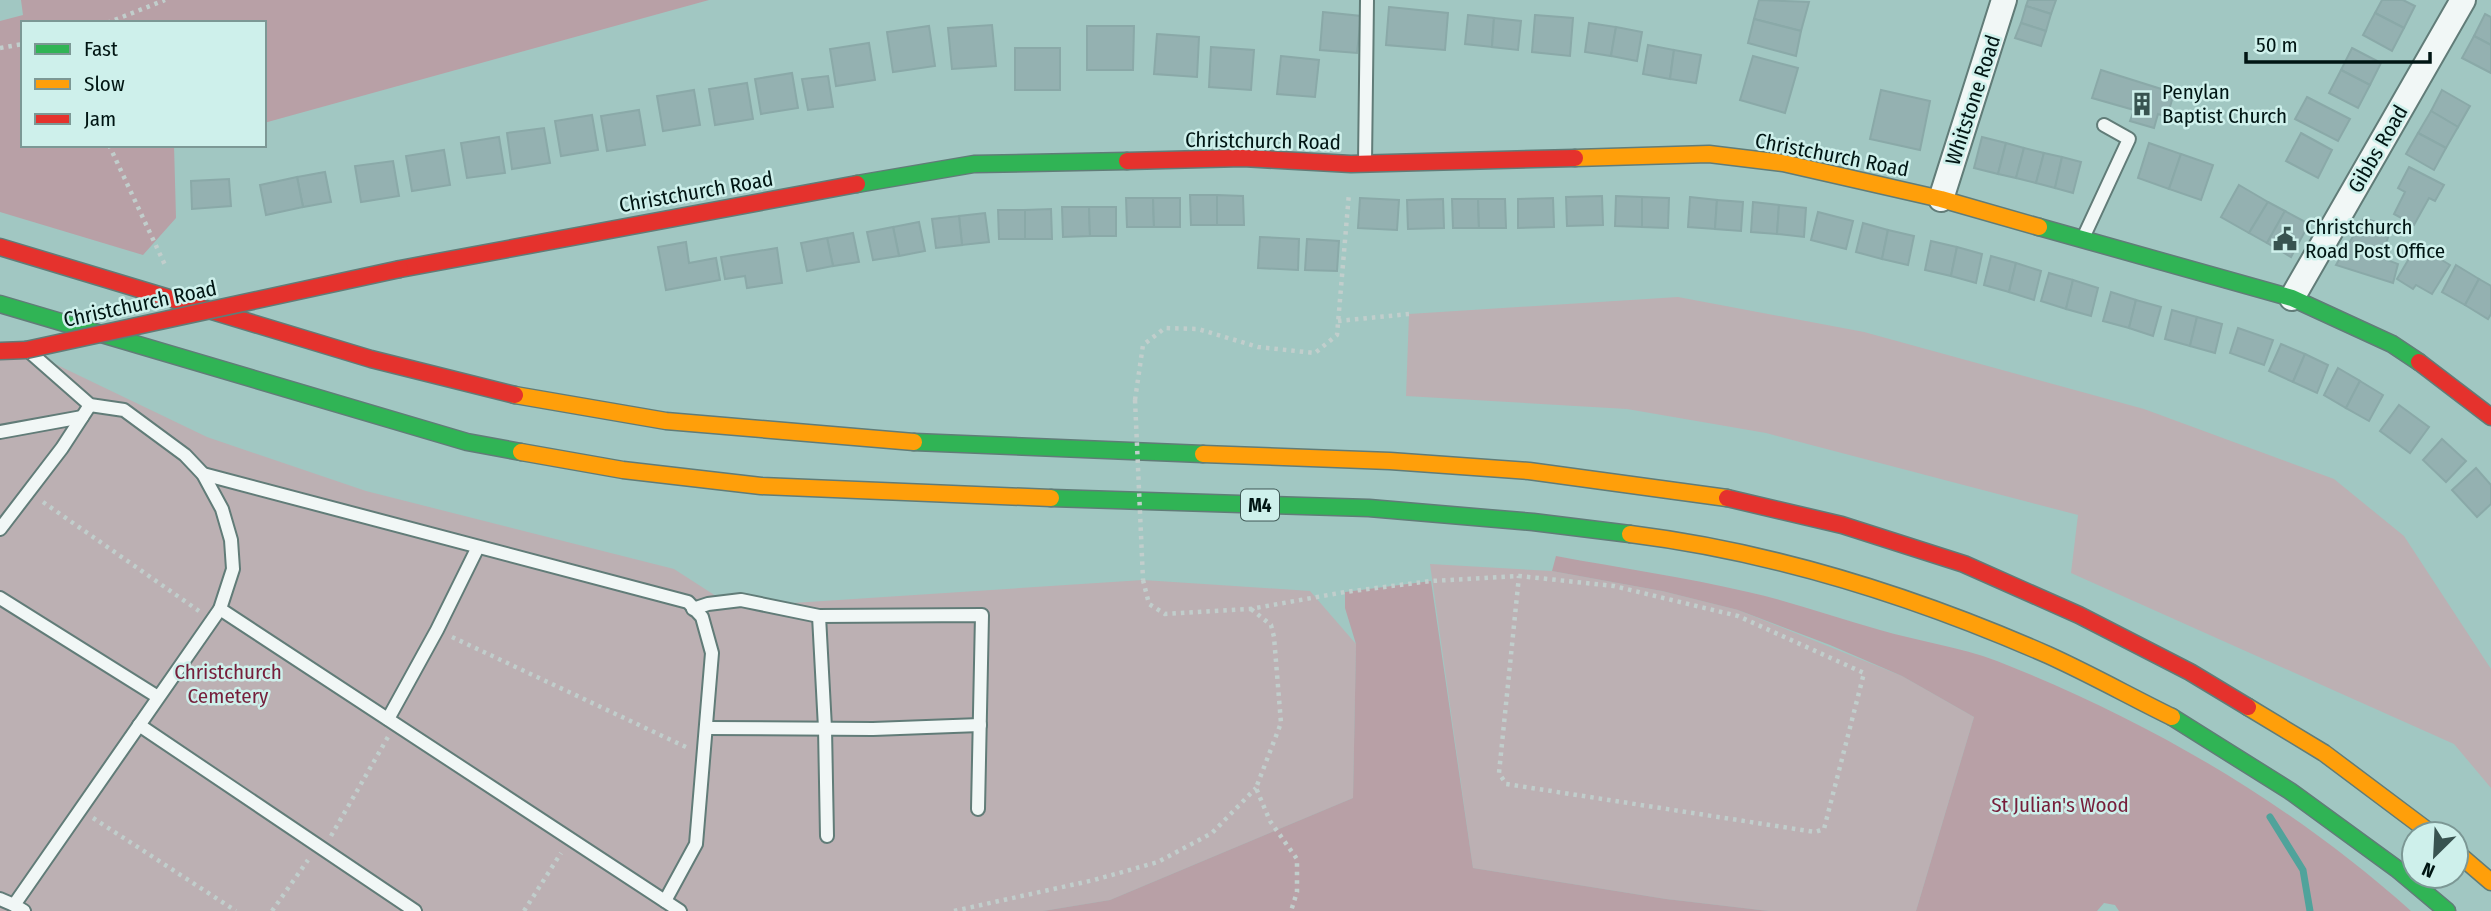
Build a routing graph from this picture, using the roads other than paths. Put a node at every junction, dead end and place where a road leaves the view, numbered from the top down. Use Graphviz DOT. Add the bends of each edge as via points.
graph roads {
  1 [pos="1367,0"];
  2 [pos="2004,0"];
  3 [pos="2463,0"];
  4 [pos="2104,125"];
  5 [pos="1358,164"];
  6 [pos="1941,199"];
  7 [pos="2082,239"];
  8 [pos="0,247"];
  9 [pos="2292,298"];
  10 [pos="0,304"];
  11 [pos="26,350"];
  12 [pos="0,351"];
  13 [pos="90,405"];
  14 [pos="82,417"];
  15 [pos="2491,417"];
  16 [pos="0,432"];
  17 [pos="203,474"];
  18 [pos="0,529"];
  19 [pos="478,547"];
  20 [pos="0,598"];
  21 [pos="694,608"];
  22 [pos="220,609"];
  23 [pos="819,615"];
  24 [pos="158,697"];
  25 [pos="391,722"];
  26 [pos="139,725"];
  27 [pos="980,725"];
  28 [pos="707,728"];
  29 [pos="825,728"];
  30 [pos="978,808"];
  31 [pos="2414,820"];
  32 [pos="827,836"];
  33 [pos="2470,864"];
  34 [pos="2491,882"];
  35 [pos="0,899"];
  36 [pos="665,901"];
  37 [pos="19,908"];
  38 [pos="415,911"];
  39 [pos="680,911"];
  40 [pos="2447,911"];
  1 -- 5 [label="lane"];
  2 -- 6 [label="street, Whitstone Road"];
  3 -- 9 [label="street, Gibbs Road"];
  4 -- 7 [label="lane" via="2129,139"];
  5 -- 6 [label="main road, Christchurch Road" via="1709,154 1783,163"];
  5 -- 11 [label="main road, Christchurch Road, bridge" via="1243,158 974,164 400,269"];
  6 -- 7 [label="main road, Christchurch Road"];
  7 -- 9 [label="main road, Christchurch Road"];
  8 -- 31 [label="main road" via="384,362 524,397 666,421 902,442 1391,461 1529,471 1714,495 1829,522 1964,564 2104,627 2190,672 2325,753"];
  9 -- 15 [label="main road, Christchurch Road" via="2392,344"];
  10 -- 40 [label="main road, M4" via="467,442 623,470 761,486 936,495 1369,508 1679,540 1804,569 1938,610 2037,651 2183,723 2290,791 2398,869"];
  11 -- 12 [label="main road, Christchurch Road"];
  11 -- 13 [label="lane"];
  13 -- 14 [label="lane"];
  13 -- 17 [label="lane" via="124,410"];
  14 -- 16 [label="lane"];
  14 -- 18 [label="lane"];
  17 -- 19 [label="lane"];
  17 -- 22 [label="lane" via="222,509 231,540 233,569"];
  19 -- 21 [label="lane" via="688,602"];
  19 -- 25 [label="lane"];
  20 -- 24 [label="lane"];
  21 -- 23 [label="lane" via="741,600"];
  21 -- 28 [label="lane" via="702,617 712,653"];
  22 -- 24 [label="lane"];
  22 -- 25 [label="lane"];
  23 -- 27 [label="lane" via="982,615"];
  23 -- 29 [label="lane"];
  24 -- 26 [label="lane"];
  25 -- 36 [label="lane"];
  26 -- 37 [label="lane"];
  26 -- 38 [label="lane"];
  27 -- 29 [label="lane"];
  27 -- 30 [label="lane"];
  28 -- 29 [label="lane"];
  28 -- 36 [label="lane" via="696,844"];
  29 -- 32 [label="lane"];
  33 -- 34 [label="main road"];
  35 -- 37 [label="lane"];
  36 -- 39 [label="lane"];
}
